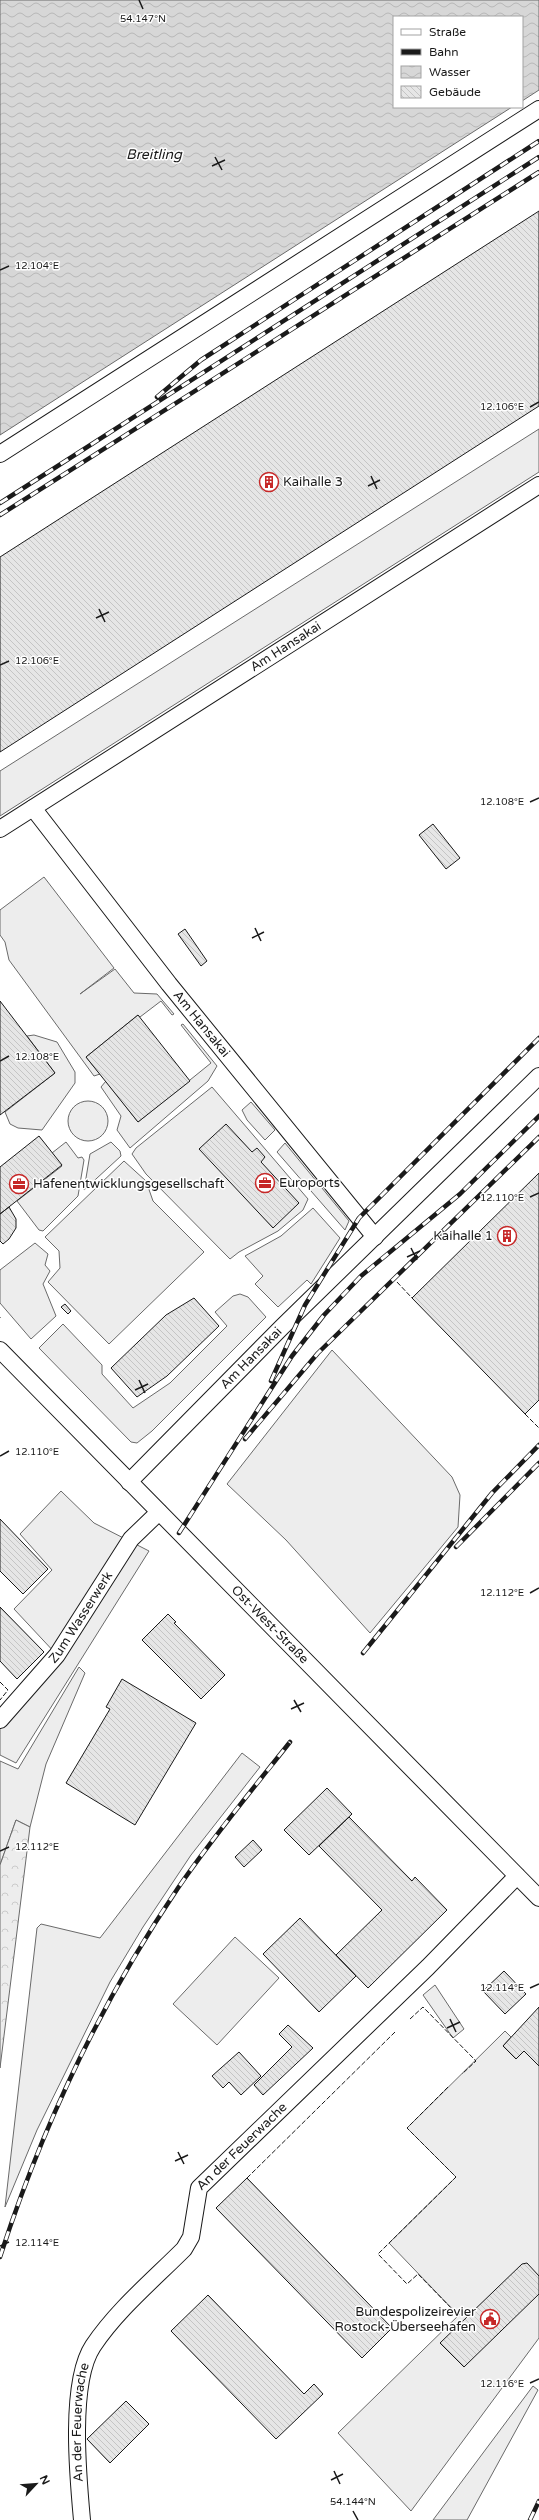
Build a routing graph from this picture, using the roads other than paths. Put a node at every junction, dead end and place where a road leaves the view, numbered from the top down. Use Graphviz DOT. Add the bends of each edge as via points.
graph roads {
  1 [pos="539,109"];
  2 [pos="0,454"];
  3 [pos="539,486"];
  4 [pos="33,808"];
  5 [pos="0,829"];
  6 [pos="539,1076"];
  7 [pos="375,1237"];
  8 [pos="0,1350"];
  9 [pos="129,1482"];
  10 [pos="159,1512"];
  11 [pos="0,1720"];
  12 [pos="517,1876"];
  13 [pos="539,1898"];
  14 [pos="82,2520"];
  1 -- 2 [label="street"];
  3 -- 4 [label="street, Am Hansakai"];
  4 -- 5 [label="street, Am Hansakai"];
  4 -- 7 [label="street, Am Hansakai" via="169,984"];
  6 -- 7 [label="street, Am Hansakai"];
  7 -- 9 [label="street, Am Hansakai"];
  8 -- 9 [label="street, Ost-West-Straße"];
  9 -- 10 [label="street, Ost-West-Straße"];
  10 -- 11 [label="street, Zum Wasserwerk" via="131,1540 57,1655"];
  10 -- 12 [label="street, Ost-West-Straße"];
  12 -- 13 [label="street, Ost-West-Straße"];
  12 -- 14 [label="street, An der Feuerwache" via="428,1967 198,2188 191,2237 184,2249 112,2322 92,2347 84,2364 78,2410 78,2478"];
}
